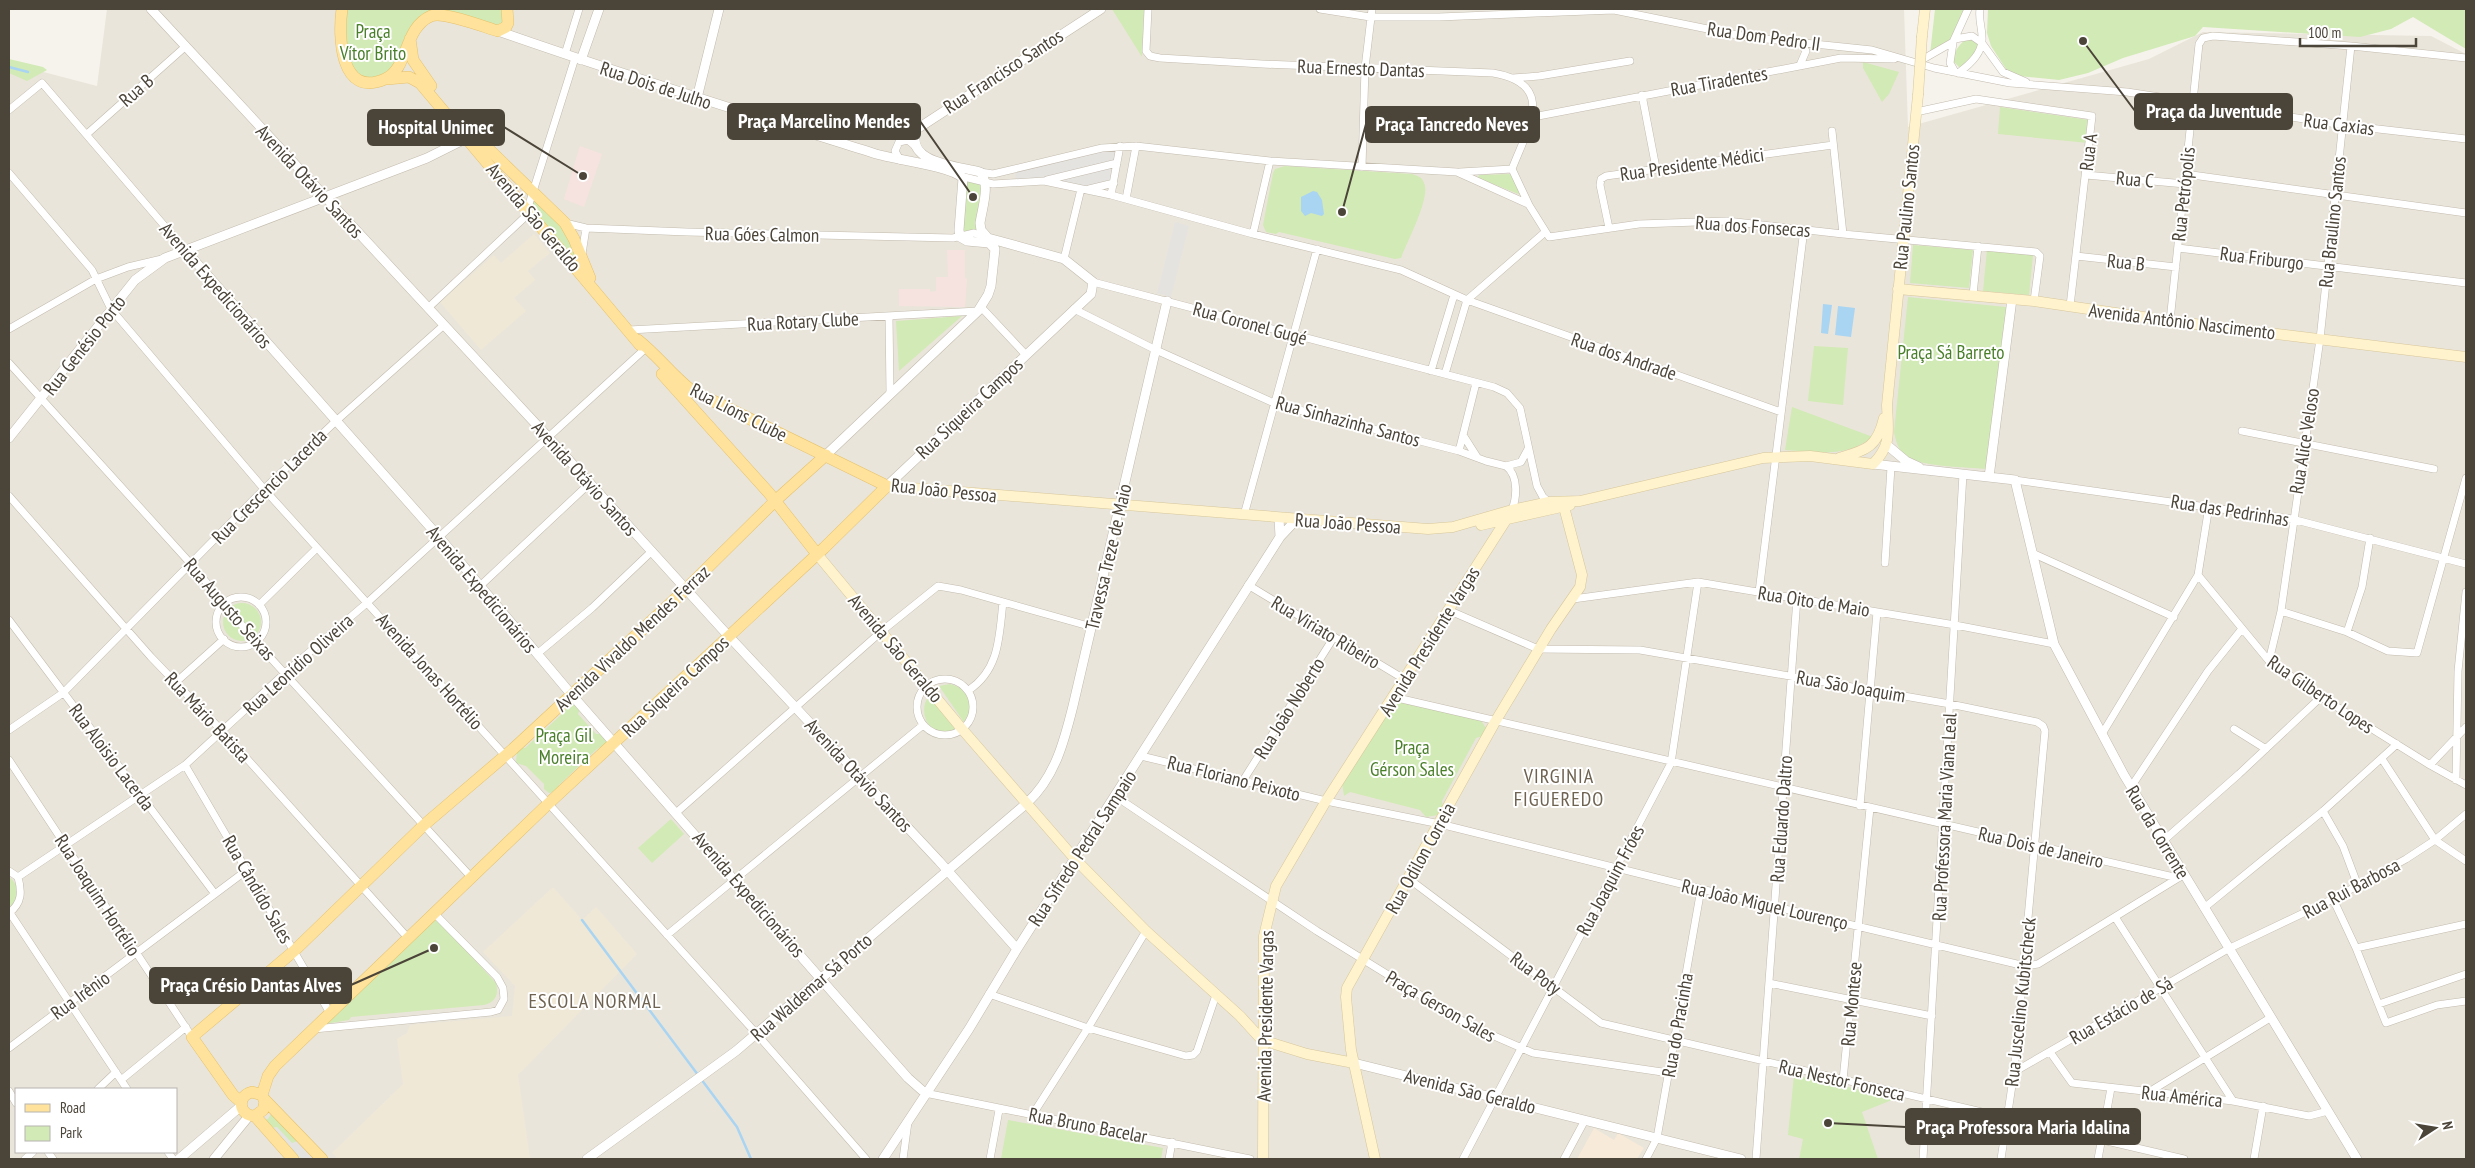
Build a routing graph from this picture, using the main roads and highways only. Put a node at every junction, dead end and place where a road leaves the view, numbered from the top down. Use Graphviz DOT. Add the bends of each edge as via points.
graph roads {
  1 [pos="342,9"];
  2 [pos="507,9"];
  3 [pos="1925,9"];
  4 [pos="410,39"];
  5 [pos="387,79"];
  6 [pos="469,135"];
  7 [pos="577,260"];
  8 [pos="1898,288"];
  9 [pos="642,346"];
  10 [pos="2466,357"];
  11 [pos="712,402"];
  12 [pos="1887,405"];
  13 [pos="698,415"];
  14 [pos="1873,444"];
  15 [pos="1887,445"];
  16 [pos="826,455"];
  17 [pos="1834,459"];
  18 [pos="1871,464"];
  19 [pos="887,486"];
  20 [pos="775,501"];
  21 [pos="1580,501"];
  22 [pos="1550,502"];
  23 [pos="1564,507"];
  24 [pos="1506,520"];
  25 [pos="1479,526"];
  26 [pos="1453,527"];
  27 [pos="1493,539"];
  28 [pos="818,554"];
  29 [pos="192,1037"];
  30 [pos="1262,1040"];
  31 [pos="1354,1063"];
  32 [pos="263,1097"];
  33 [pos="241,1104"];
  34 [pos="252,1116"];
  35 [pos="294,1159"];
  36 [pos="322,1159"];
  37 [pos="1263,1159"];
  38 [pos="1375,1159"];
  1 -- 5 [label="main road" via="340,42 348,70 364,81"];
  2 -- 4 [label="main road" via="508,23 498,30 434,15 421,22"];
  3 -- 8 [label="main road, Rua Paulino Santos, bridge"];
  4 -- 5 [label="main road" via="400,63"];
  4 -- 6 [label="main road, Avenida São Geraldo" via="413,60 418,69"];
  5 -- 6 [label="main road, Avenida São Geraldo" via="404,76 416,80"];
  6 -- 7 [label="main road, Avenida São Geraldo" via="528,210"];
  6 -- 7 [label="main road, Avenida São Geraldo" via="565,223"];
  7 -- 9 [label="main road, Avenida São Geraldo" via="593,287"];
  8 -- 10 [label="main road, Avenida Antônio Nascimento" via="2034,301"];
  8 -- 12 [label="main road, Rua Paulino Santos"];
  9 -- 11 [label="main road, Rua Lions Clube" via="691,390"];
  9 -- 13 [label="main road, Avenida São Geraldo"];
  11 -- 13 [label="main road" via="709,414"];
  11 -- 16 [label="main road, Rua Lions Clube"];
  12 -- 14 [label="main road, Rua Paulino Santos" via="1880,436"];
  12 -- 15 [label="main road, Rua Paulino Santos"];
  13 -- 20 [label="main road, Avenida São Geraldo"];
  14 -- 15 [label="main road"];
  14 -- 17 [label="main road"];
  14 -- 18 [label="main road, Rua Paulino Santos" via="1867,454"];
  15 -- 18 [label="main road" via="1883,454"];
  16 -- 19 [label="main road, Rua João Pessoa"];
  16 -- 20 [label="main road, Avenida Vivaldo Mendes Ferraz"];
  17 -- 18 [label="main road, Rua João Pessoa"];
  17 -- 21 [label="main road, Rua João Pessoa" via="1775,457"];
  19 -- 26 [label="main road, Rua João Pessoa" via="1428,529"];
  19 -- 28 [label="main road, Rua Siqueira Campos"];
  20 -- 28 [label="main road, Avenida São Geraldo"];
  20 -- 29 [label="main road, Avenida Vivaldo Mendes Ferraz" via="686,589 506,756 424,825 294,951"];
  21 -- 22 [label="main road, Rua João Pessoa"];
  21 -- 23 [label="main road"];
  22 -- 23 [label="main road"];
  22 -- 26 [label="main road, Rua João Pessoa"];
  23 -- 24 [label="main road"];
  23 -- 31 [label="main road, Rua Odilon Correia" via="1582,575 1580,587 1538,649 1495,722 1352,979 1346,997"];
  24 -- 25 [label="main road"];
  24 -- 27 [label="main road, Avenida Presidente Vargas"];
  25 -- 26 [label="main road"];
  25 -- 27 [label="main road" via="1488,527"];
  27 -- 30 [label="main road, Avenida Presidente Vargas" via="1326,801 1276,886 1264,936"];
  28 -- 30 [label="main road, Avenida São Geraldo" via="962,729 1076,859 1146,931"];
  28 -- 32 [label="main road, Rua Siqueira Campos" via="314,1028 268,1076"];
  29 -- 33 [label="main road, Rua Joaquim Hortélio"];
  30 -- 31 [label="main road, Avenida São Geraldo" via="1307,1054"];
  30 -- 37 [label="main road, Avenida Presidente Vargas"];
  31 -- 38 [label="main road, Rua Odilon Correia"];
  32 -- 33 [label="main road" via="248,1092"];
  32 -- 34 [label="main road" via="263,1110"];
  32 -- 36 [label="main road"];
  33 -- 34 [label="main road"];
  34 -- 35 [label="main road"];
}
